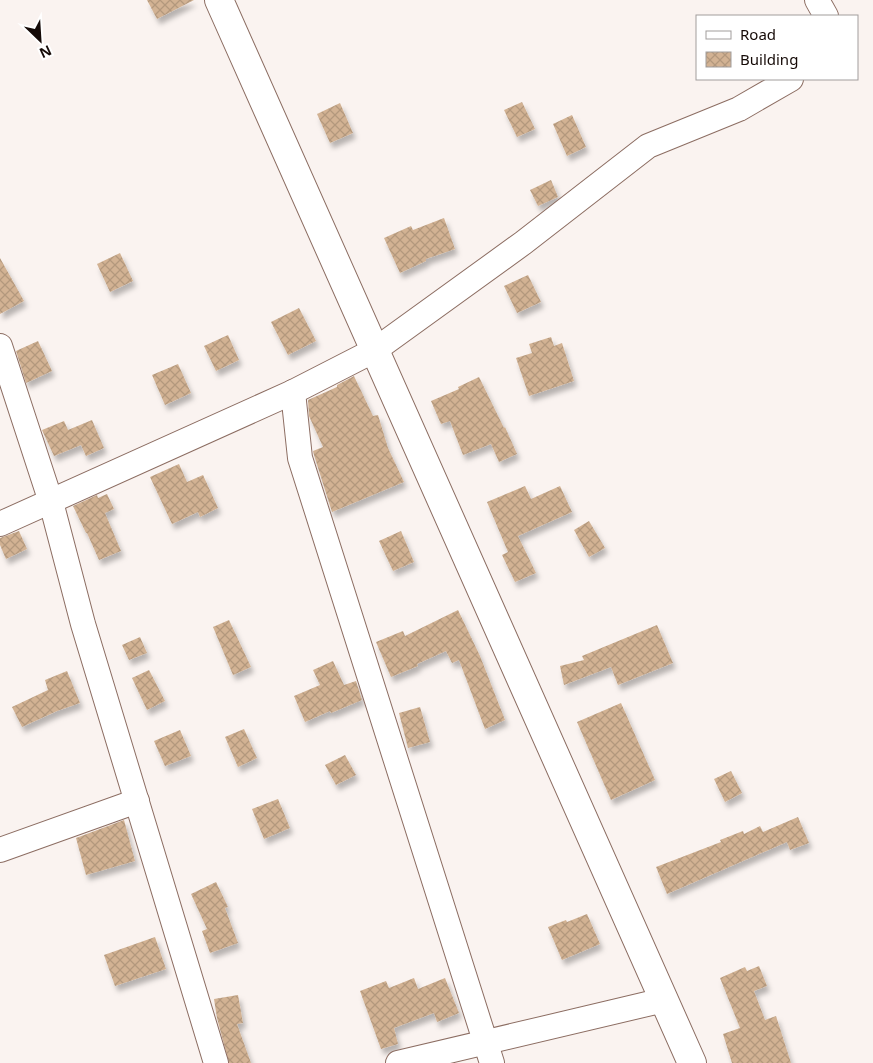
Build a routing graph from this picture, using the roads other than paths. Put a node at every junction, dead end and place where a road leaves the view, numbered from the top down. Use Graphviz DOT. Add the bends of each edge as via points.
graph roads {
  1 [pos="219,0"];
  2 [pos="817,0"];
  3 [pos="825,15"];
  4 [pos="789,80"];
  5 [pos="0,346"];
  6 [pos="375,350"];
  7 [pos="293,392"];
  8 [pos="51,502"];
  9 [pos="0,524"];
  10 [pos="137,802"];
  11 [pos="0,850"];
  12 [pos="664,1000"];
  13 [pos="489,1053"];
  14 [pos="216,1063"];
  15 [pos="398,1063"];
  16 [pos="692,1063"];
  1 -- 6 [label="main road"];
  2 -- 3 [label="street"];
  4 -- 6 [label="street" via="739,109 648,146 523,243"];
  5 -- 8 [label="street"];
  6 -- 7 [label="street"];
  6 -- 12 [label="main road"];
  7 -- 8 [label="street"];
  7 -- 13 [label="street" via="300,458"];
  8 -- 9 [label="street"];
  8 -- 10 [label="street" via="83,624"];
  10 -- 11 [label="street"];
  10 -- 14 [label="street"];
  12 -- 13 [label="street"];
  12 -- 16 [label="main road"];
  13 -- 15 [label="street"];
}
